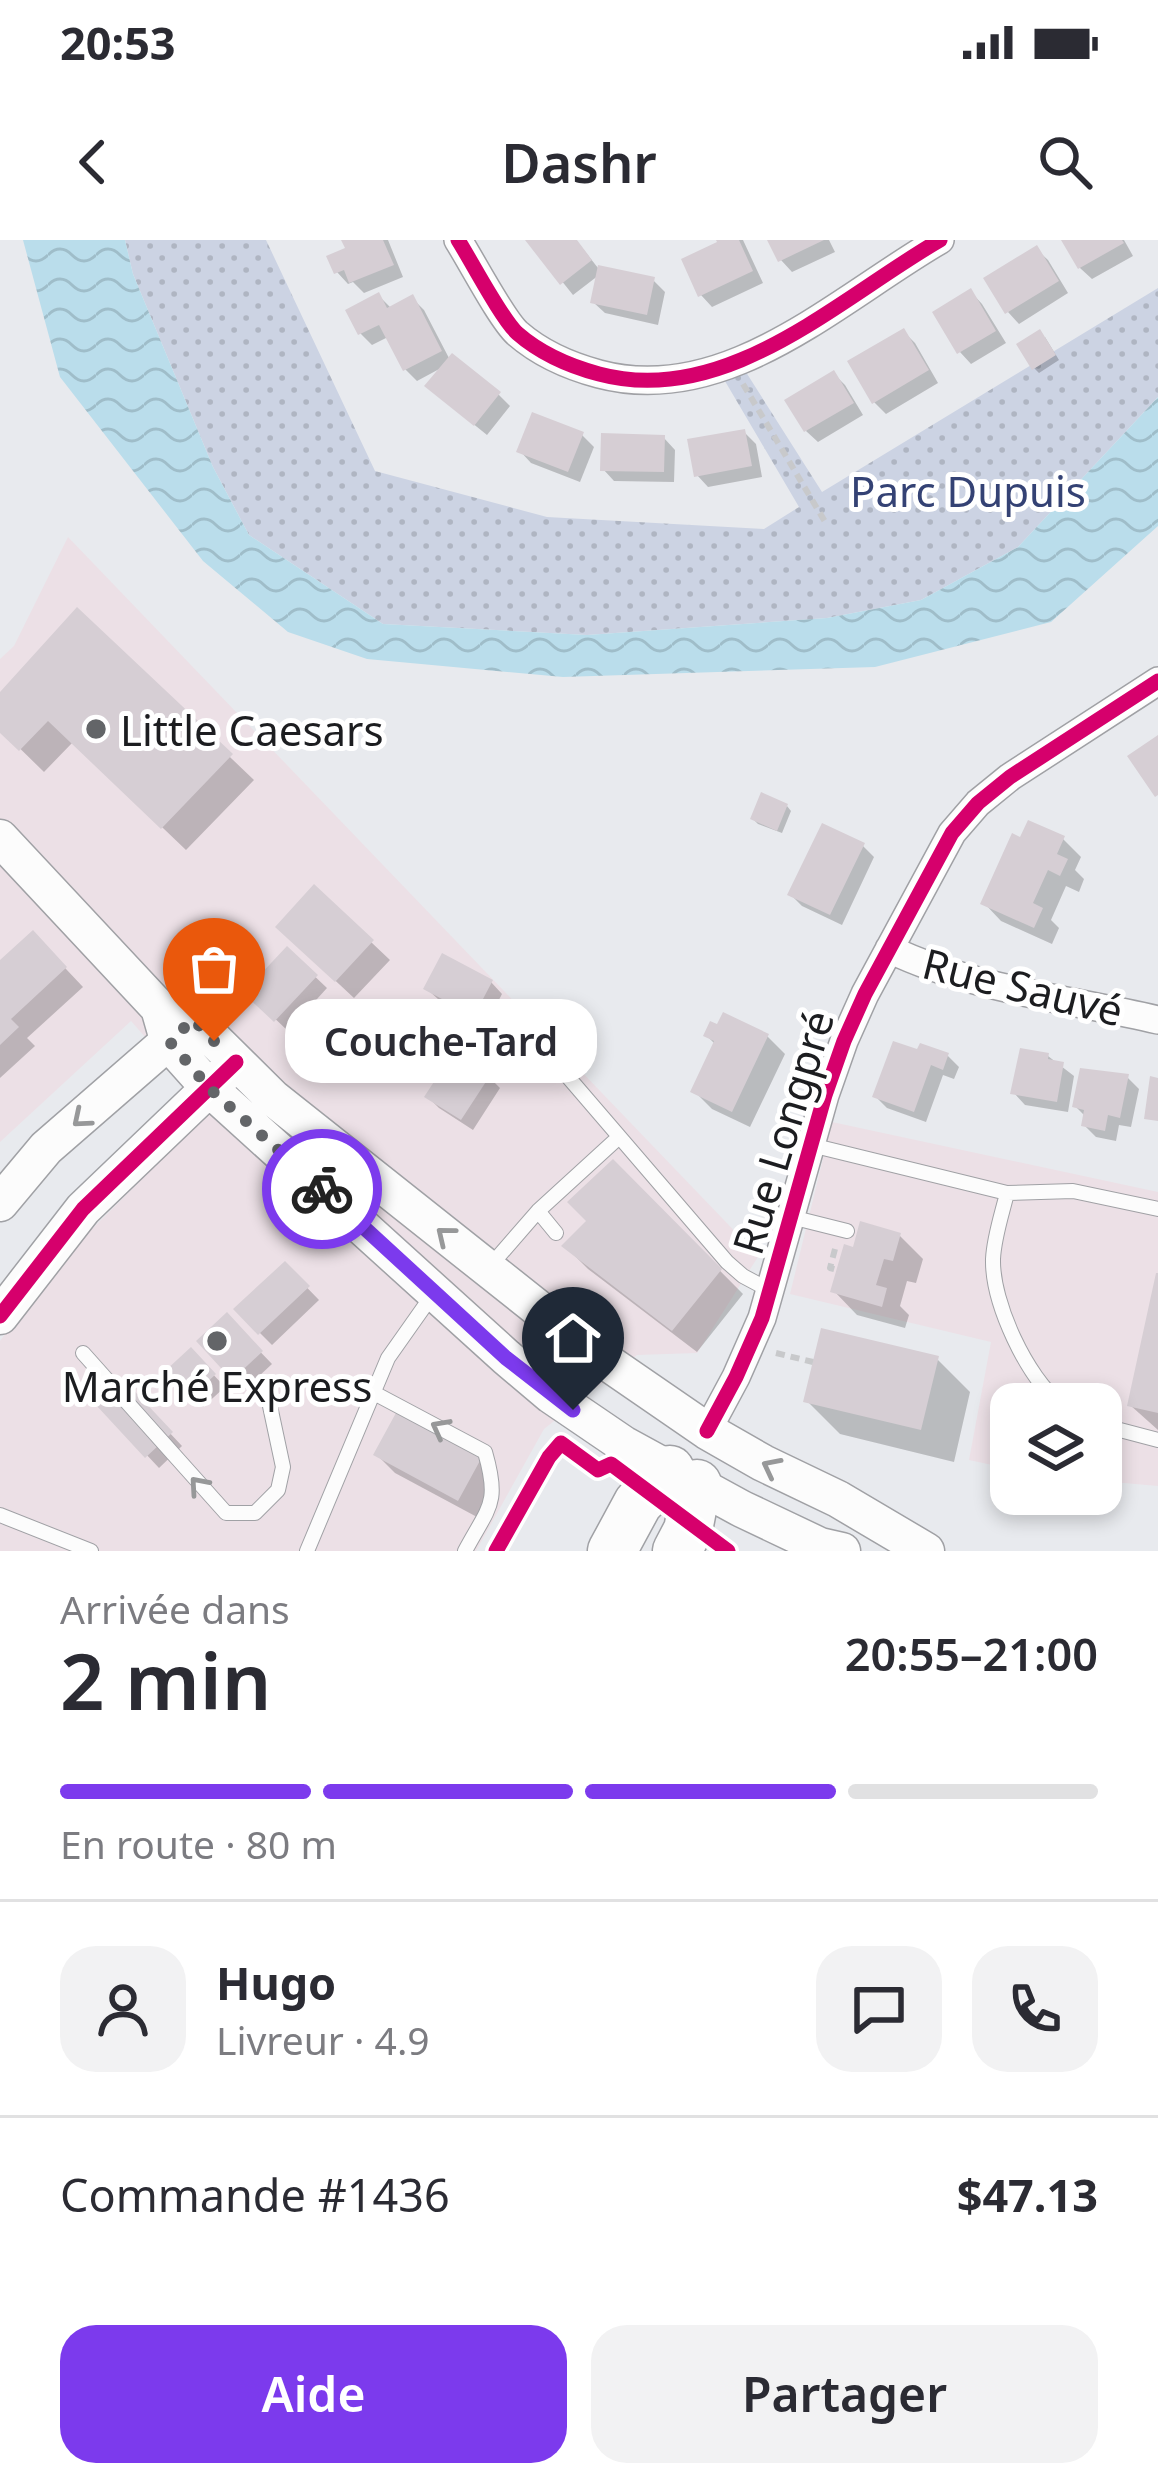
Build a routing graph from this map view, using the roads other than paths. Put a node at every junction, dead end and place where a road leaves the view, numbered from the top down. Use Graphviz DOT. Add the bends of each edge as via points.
graph roads {
  1 [pos="458,240"];
  2 [pos="940,240"];
  3 [pos="901,250"];
  4 [pos="1158,681"];
  5 [pos="0,838"];
  6 [pos="889,949"];
  7 [pos="1158,1020"];
  8 [pos="174,1023"];
  9 [pos="538,1042"];
  10 [pos="223,1076"];
  11 [pos="619,1137"];
  12 [pos="811,1145"];
  13 [pos="1007,1193"];
  14 [pos="0,1202"];
  15 [pos="1158,1209"];
  16 [pos="538,1210"];
  17 [pos="791,1217"];
  18 [pos="847,1231"];
  19 [pos="556,1233"];
  20 [pos="488,1269"];
  21 [pos="434,1292"];
  22 [pos="771,1292"];
  23 [pos="0,1316"];
  24 [pos="82,1353"];
  25 [pos="1040,1383"];
  26 [pos="267,1392"];
  27 [pos="374,1393"];
  28 [pos="707,1431"];
  29 [pos="1122,1431"];
  30 [pos="1158,1440"];
  31 [pos="683,1477"];
  32 [pos="0,1515"];
  33 [pos="91,1551"];
  34 [pos="307,1551"];
  35 [pos="465,1551"];
  36 [pos="612,1551"];
  37 [pos="677,1551"];
  38 [pos="842,1551"];
  39 [pos="926,1551"];
  1 -- 3 [label="street" via="514,332 563,364 628,382 731,366 819,318"];
  2 -- 3 [label="street"];
  4 -- 6 [label="street, Rue Longpré" via="977,803 952,832"];
  5 -- 8 [label="main road"];
  6 -- 7 [label="street, Rue Sauvé" via="972,980"];
  6 -- 12 [label="street, Rue Longpré" via="844,1041"];
  8 -- 10 [label="main road"];
  8 -- 14 [label="main road, one-way"];
  9 -- 11 [label="lane"];
  20 -- 10 [label="main road, one-way" via="273,1098"];
  10 -- 21 [label="main road"];
  10 -- 23 [label="main road" via="83,1209"];
  11 -- 16 [label="lane"];
  11 -- 22 [label="lane" via="727,1262"];
  12 -- 13 [label="lane"];
  12 -- 17 [label="street, Rue Longpré"];
  13 -- 15 [label="lane" via="1073,1191"];
  13 -- 25 [label="lane" via="994,1279"];
  16 -- 19 [label="lane"];
  16 -- 20 [label="lane"];
  17 -- 18 [label="lane"];
  17 -- 22 [label="street, Rue Longpré"];
  20 -- 28 [label="main road"];
  21 -- 27 [label="lane"];
  21 -- 31 [label="main road" via="551,1395"];
  22 -- 28 [label="street, Rue Longpré"];
  26 -- 24 [label="lane, one-way" via="283,1467 278,1490 255,1513 226,1513"];
  27 -- 34 [label="lane"];
  35 -- 27 [label="lane, one-way" via="494,1499 485,1453"];
  28 -- 31 [label="main road, Rue Longpré"];
  39 -- 28 [label="main road, one-way"];
  29 -- 30 [label="lane"];
  31 -- 36 [label="highway" via="638,1503"];
  31 -- 37 [label="highway" via="688,1530"];
  31 -- 38 [label="main road"];
  32 -- 33 [label="lane"];
}
